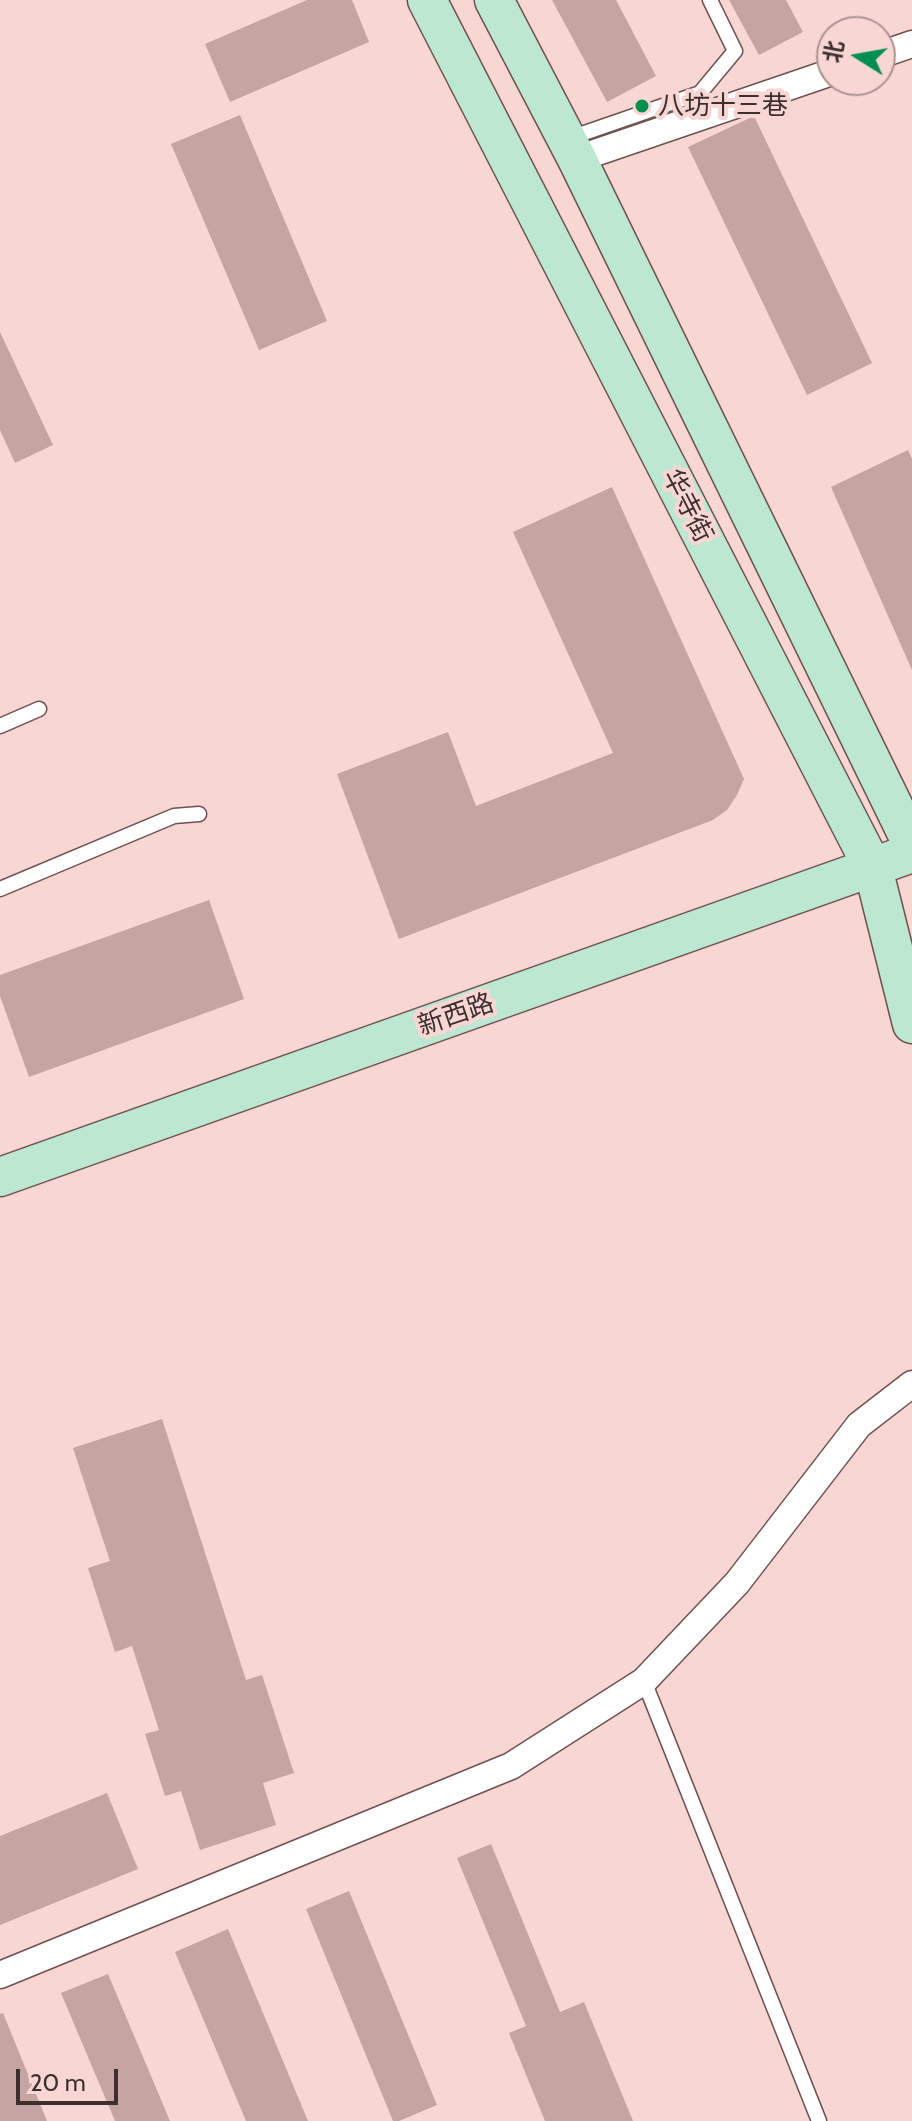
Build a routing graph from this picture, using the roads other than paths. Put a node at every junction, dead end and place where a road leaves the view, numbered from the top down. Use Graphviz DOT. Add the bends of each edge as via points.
graph roads {
  1 [pos="427,0"];
  2 [pos="494,0"];
  3 [pos="710,0"];
  4 [pos="816,77"];
  5 [pos="572,149"];
  6 [pos="39,709"];
  7 [pos="0,726"];
  8 [pos="199,814"];
  9 [pos="912,844"];
  10 [pos="912,853"];
  11 [pos="873,868"];
  12 [pos="0,889"];
  13 [pos="912,1024"];
  14 [pos="0,1177"];
  15 [pos="912,1384"];
  16 [pos="644,1681"];
  17 [pos="0,1975"];
  18 [pos="819,2121"];
  1 -- 11 [label="main road, 华寺街"];
  2 -- 5 [label="main road, 华寺街"];
  3 -- 5 [label="lane" via="735,51 700,93"];
  4 -- 5 [label="street"];
  5 -- 9 [label="main road, 华寺街"];
  6 -- 7 [label="lane"];
  8 -- 12 [label="lane" via="174,816"];
  10 -- 11 [label="main road, 新西路"];
  11 -- 13 [label="main road, 华寺街"];
  11 -- 14 [label="main road, 新西路"];
  15 -- 16 [label="street" via="859,1425 737,1583"];
  16 -- 17 [label="street" via="511,1766"];
  16 -- 18 [label="lane"];
}
